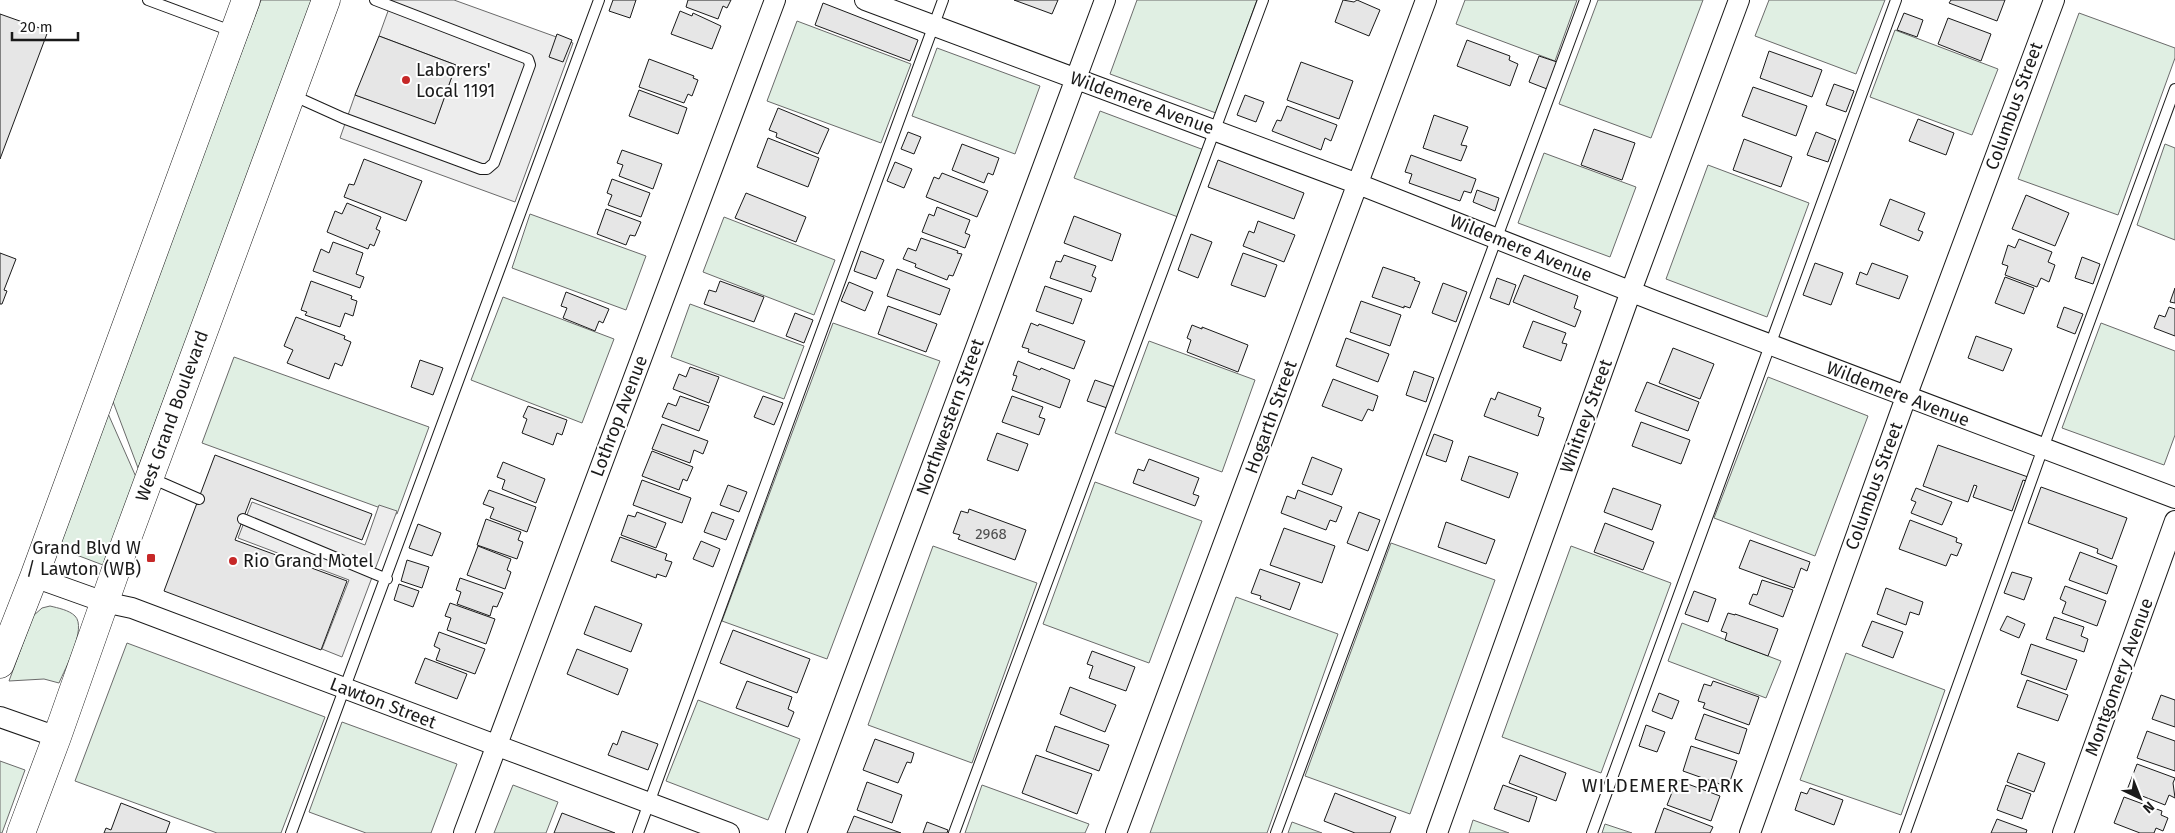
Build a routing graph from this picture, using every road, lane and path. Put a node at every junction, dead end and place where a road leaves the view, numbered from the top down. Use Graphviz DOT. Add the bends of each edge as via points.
graph roads {
  1 [pos="148,0"];
  2 [pos="246,0"];
  3 [pos="326,0"];
  4 [pos="375,0"];
  5 [pos="599,0"];
  6 [pos="775,0"];
  7 [pos="865,0"];
  8 [pos="943,0"];
  9 [pos="1104,0"];
  10 [pos="1263,0"];
  11 [pos="1426,0"];
  12 [pos="1585,0"];
  13 [pos="1739,0"];
  14 [pos="1896,0"];
  15 [pos="2054,0"];
  16 [pos="933,26"];
  17 [pos="234,32"];
  18 [pos="1076,78"];
  19 [pos="2175,89"];
  20 [pos="291,94"];
  21 [pos="1216,130"];
  22 [pos="1358,184"];
  23 [pos="1497,239"];
  24 [pos="1631,291"];
  25 [pos="1770,345"];
  26 [pos="1906,397"];
  27 [pos="2043,448"];
  28 [pos="150,478"];
  29 [pos="2175,498"];
  30 [pos="198,499"];
  31 [pos="243,519"];
  32 [pos="2175,521"];
  33 [pos="34,577"];
  34 [pos="387,579"];
  35 [pos="104,602"];
  36 [pos="0,664"];
  37 [pos="346,689"];
  38 [pos="0,717"];
  39 [pos="57,736"];
  40 [pos="496,746"];
  41 [pos="648,802"];
  42 [pos="21,833"];
  43 [pos="291,833"];
  44 [pos="464,833"];
  45 [pos="638,833"];
  46 [pos="729,833"];
  47 [pos="796,833"];
  48 [pos="954,833"];
  49 [pos="1116,833"];
  50 [pos="1276,833"];
  51 [pos="1437,833"];
  52 [pos="1592,833"];
  53 [pos="1750,833"];
  54 [pos="1905,833"];
  55 [pos="2063,833"];
  1 -- 17 [label="lane"];
  2 -- 17 [label="main road"];
  3 -- 20 [label="main road, West Grand Boulevard"];
  4 -- 20 [label="lane" via="528,59 530,65 494,163 487,169 480,169 343,118"];
  5 -- 34 [label="lane"];
  6 -- 40 [label="street, Lothrop Avenue"];
  7 -- 16 [label="street, Wildemere Avenue"];
  8 -- 16 [label="lane"];
  9 -- 18 [label="street, Northwestern Street"];
  10 -- 21 [label="lane"];
  11 -- 22 [label="street, Hogarth Street"];
  12 -- 23 [label="lane"];
  13 -- 24 [label="street, Whitney Street"];
  14 -- 25 [label="lane"];
  15 -- 26 [label="street, Columbus Street"];
  16 -- 18 [label="street, Wildemere Avenue"];
  16 -- 41 [label="lane"];
  17 -- 33 [label="main road"];
  18 -- 21 [label="street, Wildemere Avenue"];
  18 -- 47 [label="street, Northwestern Street"];
  19 -- 27 [label="lane"];
  20 -- 28 [label="main road, West Grand Boulevard"];
  21 -- 22 [label="street, Wildemere Avenue"];
  21 -- 48 [label="lane"];
  22 -- 23 [label="street, Wildemere Avenue"];
  22 -- 49 [label="street, Hogarth Street"];
  23 -- 24 [label="street, Wildemere Avenue"];
  23 -- 50 [label="lane"];
  24 -- 25 [label="street, Wildemere Avenue"];
  24 -- 51 [label="street, Whitney Street"];
  25 -- 26 [label="street, Wildemere Avenue"];
  25 -- 52 [label="lane"];
  26 -- 27 [label="street, Wildemere Avenue"];
  26 -- 53 [label="street, Columbus Street"];
  27 -- 29 [label="street, Wildemere Avenue"];
  27 -- 54 [label="lane"];
  28 -- 30 [label="lane"];
  28 -- 35 [label="main road, West Grand Boulevard"];
  31 -- 34 [label="lane"];
  32 -- 55 [label="street, Montgomery Avenue"];
  33 -- 35 [label="street, Lawton Street"];
  33 -- 36 [label="main road"];
  34 -- 37 [label="lane"];
  35 -- 37 [label="street, Lawton Street" via="132,608"];
  35 -- 39 [label="main road, West Grand Boulevard"];
  37 -- 40 [label="street, Lawton Street"];
  37 -- 43 [label="lane"];
  38 -- 39 [label="street"];
  39 -- 42 [label="main road, West Grand Boulevard"];
  40 -- 41 [label="street, Lawton Street"];
  40 -- 44 [label="street, Lothrop Avenue"];
  41 -- 45 [label="lane"];
  41 -- 46 [label="street, Lawton Street"];
}
